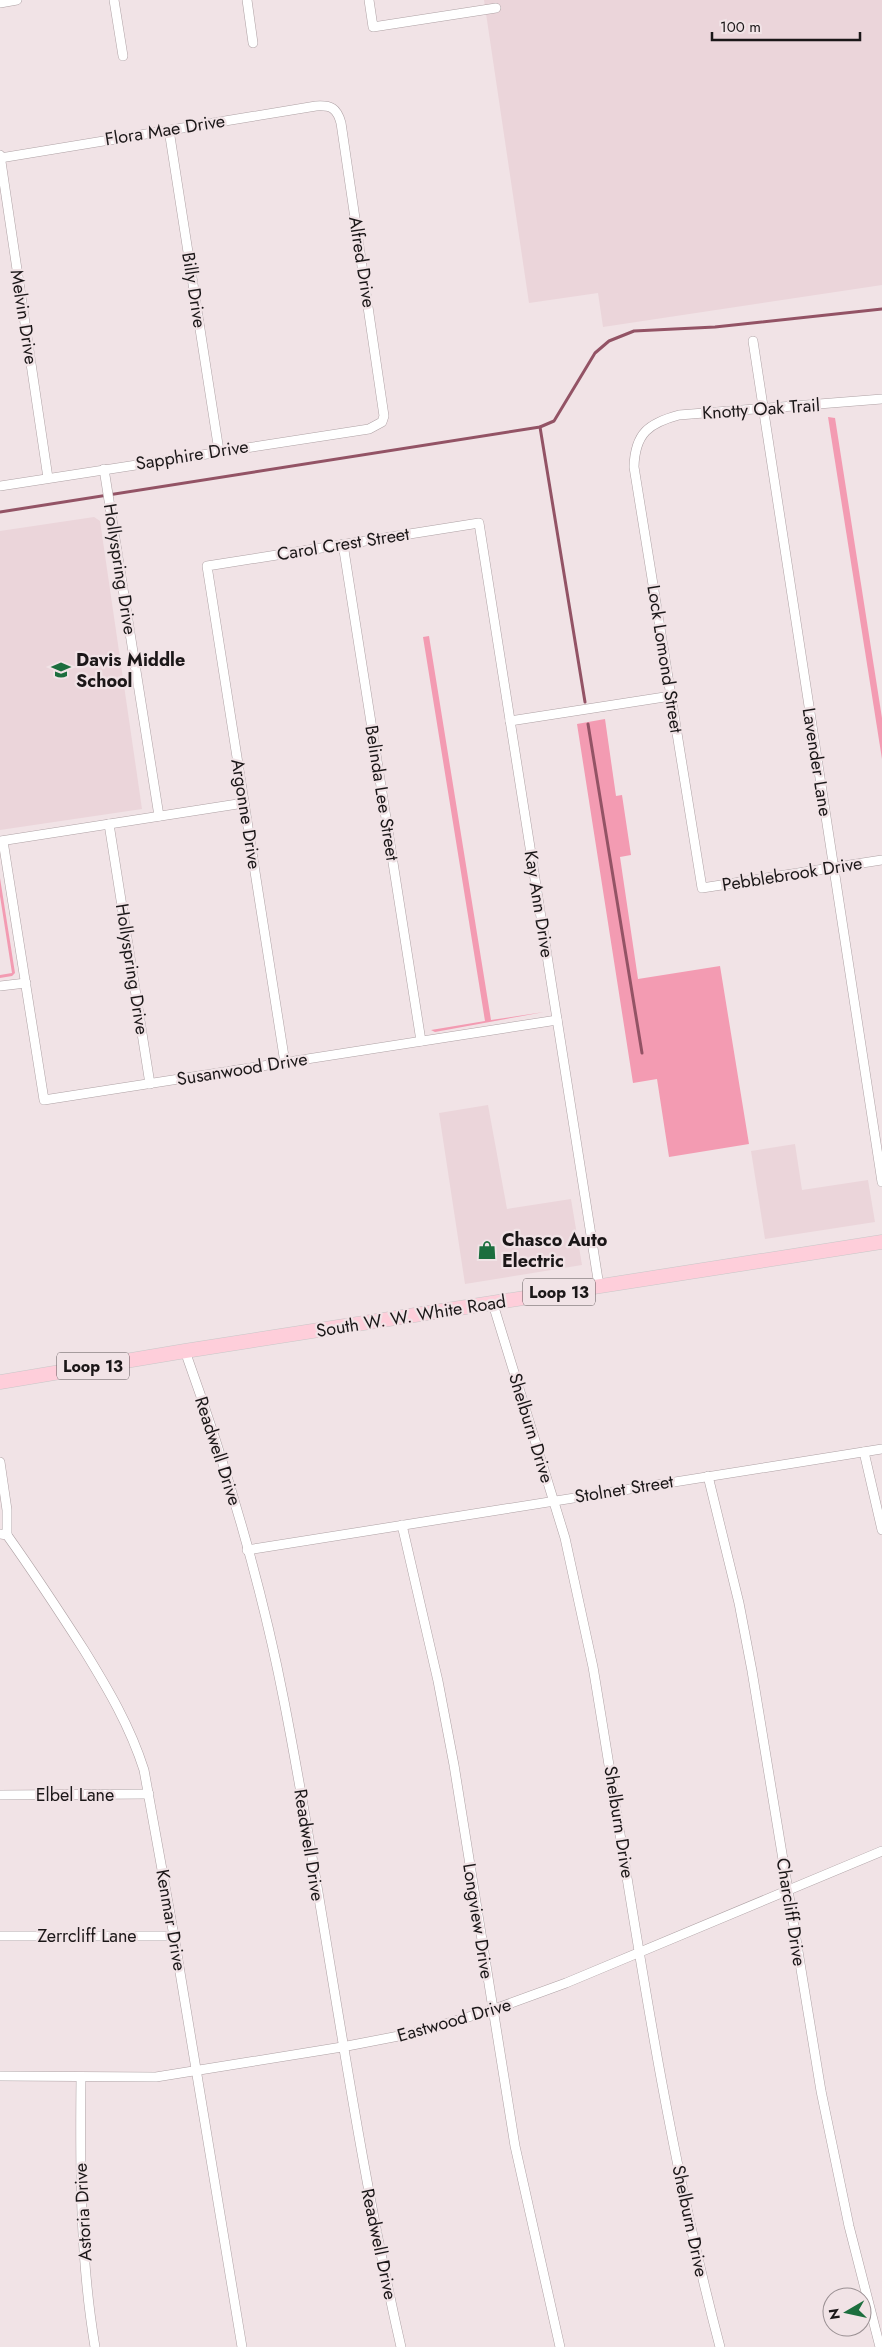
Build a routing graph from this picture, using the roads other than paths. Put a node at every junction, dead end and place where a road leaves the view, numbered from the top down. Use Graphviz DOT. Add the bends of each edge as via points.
graph roads {
  1 [pos="16,0"];
  2 [pos="114,0"];
  3 [pos="246,0"];
  4 [pos="369,0"];
  5 [pos="0,2"];
  6 [pos="496,8"];
  7 [pos="253,43"];
  8 [pos="123,56"];
  9 [pos="330,106"];
  10 [pos="169,130"];
  11 [pos="0,157"];
  12 [pos="752,342"];
  13 [pos="882,399"];
  14 [pos="763,410"];
  15 [pos="382,422"];
  16 [pos="645,432"];
  17 [pos="219,451"];
  18 [pos="104,469"];
  19 [pos="48,478"];
  20 [pos="0,486"];
  21 [pos="479,523"];
  22 [pos="343,544"];
  23 [pos="207,566"];
  24 [pos="671,696"];
  25 [pos="510,722"];
  26 [pos="244,803"];
  27 [pos="159,816"];
  28 [pos="109,824"];
  29 [pos="2,841"];
  30 [pos="882,860"];
  31 [pos="834,868"];
  32 [pos="702,888"];
  33 [pos="26,982"];
  34 [pos="0,986"];
  35 [pos="557,1020"];
  36 [pos="421,1041"];
  37 [pos="285,1062"];
  38 [pos="150,1084"];
  39 [pos="882,1182"];
  40 [pos="882,1242"];
  41 [pos="599,1286"];
  42 [pos="493,1304"];
  43 [pos="185,1351"];
  44 [pos="0,1382"];
  45 [pos="882,1449"];
  46 [pos="864,1452"];
  47 [pos="0,1462"];
  48 [pos="708,1476"];
  49 [pos="554,1500"];
  50 [pos="402,1525"];
  51 [pos="882,1530"];
  52 [pos="3,1535"];
  53 [pos="248,1550"];
  54 [pos="149,1794"];
  55 [pos="0,1795"];
  56 [pos="882,1851"];
  57 [pos="787,1889"];
  58 [pos="0,1936"];
  59 [pos="174,1936"];
  60 [pos="640,1952"];
  61 [pos="492,2010"];
  62 [pos="342,2048"];
  63 [pos="196,2070"];
  64 [pos="0,2076"];
  65 [pos="80,2077"];
  66 [pos="95,2347"];
  67 [pos="242,2347"];
  68 [pos="401,2347"];
  69 [pos="560,2347"];
  70 [pos="720,2347"];
  71 [pos="880,2347"];
  1 -- 5 [label="street"];
  2 -- 8 [label="street"];
  3 -- 7 [label="street"];
  4 -- 6 [label="street" via="373,27"];
  9 -- 10 [label="street, Flora Mae Drive"];
  9 -- 15 [label="street, Alfred Drive" via="335,109 341,123 384,406"];
  10 -- 11 [label="street, Flora Mae Drive"];
  10 -- 17 [label="street, Billy Drive"];
  11 -- 19 [label="street, Melvin Drive"];
  12 -- 14 [label="street, Lavender Lane"];
  13 -- 14 [label="street, Knotty Oak Trail"];
  14 -- 16 [label="street, Knotty Oak Trail" via="679,415 652,424"];
  14 -- 31 [label="street, Lavender Lane"];
  15 -- 17 [label="street, Sapphire Drive" via="369,428"];
  16 -- 24 [label="street, Lock Lomond Street" via="634,455 634,467"];
  17 -- 18 [label="street, Sapphire Drive"];
  18 -- 19 [label="street, Sapphire Drive"];
  18 -- 27 [label="street, Hollyspring Drive"];
  19 -- 20 [label="street, Sapphire Drive"];
  21 -- 22 [label="street, Carol Crest Street"];
  21 -- 25 [label="street, Kay Ann Drive"];
  22 -- 23 [label="street, Carol Crest Street"];
  22 -- 36 [label="street, Belinda Lee Street"];
  23 -- 26 [label="street, Argonne Drive"];
  24 -- 25 [label="street"];
  24 -- 32 [label="street, Lock Lomond Street"];
  25 -- 35 [label="street, Kay Ann Drive"];
  26 -- 27 [label="street"];
  26 -- 37 [label="street, Argonne Drive"];
  27 -- 28 [label="street"];
  28 -- 29 [label="street"];
  28 -- 38 [label="street, Hollyspring Drive"];
  29 -- 33 [label="street, Susanwood Drive"];
  30 -- 31 [label="street, Pebblebrook Drive"];
  31 -- 32 [label="street, Pebblebrook Drive"];
  31 -- 39 [label="street, Lavender Lane"];
  33 -- 34 [label="street"];
  33 -- 38 [label="street, Susanwood Drive" via="44,1100"];
  35 -- 36 [label="street, Susanwood Drive"];
  35 -- 41 [label="street, Kay Ann Drive"];
  36 -- 37 [label="street, Susanwood Drive"];
  37 -- 38 [label="street, Susanwood Drive"];
  40 -- 41 [label="main road, South W. W. White Road / Loop 13"];
  41 -- 42 [label="main road, South W. W. White Road / Loop 13"];
  42 -- 43 [label="main road, South W. W. White Road / Loop 13"];
  42 -- 49 [label="street, Shelburn Drive"];
  43 -- 44 [label="main road, South W. W. White Road / Loop 13"];
  43 -- 53 [label="street, Readwell Drive" via="216,1437"];
  45 -- 46 [label="street, Stolnet Street"];
  46 -- 48 [label="street, Stolnet Street"];
  46 -- 51 [label="street"];
  47 -- 52 [label="street" via="7,1510"];
  48 -- 49 [label="street, Stolnet Street"];
  48 -- 57 [label="street, Charcliff Drive" via="739,1603"];
  49 -- 50 [label="street, Stolnet Street"];
  49 -- 60 [label="street, Shelburn Drive" via="594,1667"];
  50 -- 53 [label="street, Stolnet Street"];
  50 -- 61 [label="street, Longview Drive" via="452,1756"];
  52 -- 54 [label="street, Kenmar Drive" via="45,1588 121,1711 137,1747"];
  53 -- 62 [label="street, Readwell Drive" via="284,1700"];
  54 -- 55 [label="street, Elbel Lane"];
  54 -- 59 [label="street, Kenmar Drive"];
  56 -- 57 [label="street, Eastwood Drive"];
  57 -- 60 [label="street, Eastwood Drive"];
  57 -- 71 [label="street, Charcliff Drive" via="821,2090 849,2226"];
  58 -- 59 [label="street, Zerrcliff Lane"];
  59 -- 63 [label="street, Kenmar Drive"];
  60 -- 61 [label="street, Eastwood Drive"];
  60 -- 70 [label="street, Shelburn Drive" via="680,2180"];
  61 -- 62 [label="street, Eastwood Drive" via="414,2034"];
  61 -- 69 [label="street, Longview Drive" via="515,2146"];
  62 -- 63 [label="street, Eastwood Drive"];
  62 -- 68 [label="street, Readwell Drive" via="380,2258"];
  63 -- 65 [label="street, Eastwood Drive" via="142,2079"];
  63 -- 67 [label="street, Kenmar Drive"];
  64 -- 65 [label="street, Eastwood Drive"];
  65 -- 66 [label="street, Astoria Drive" via="83,2228"];
}
